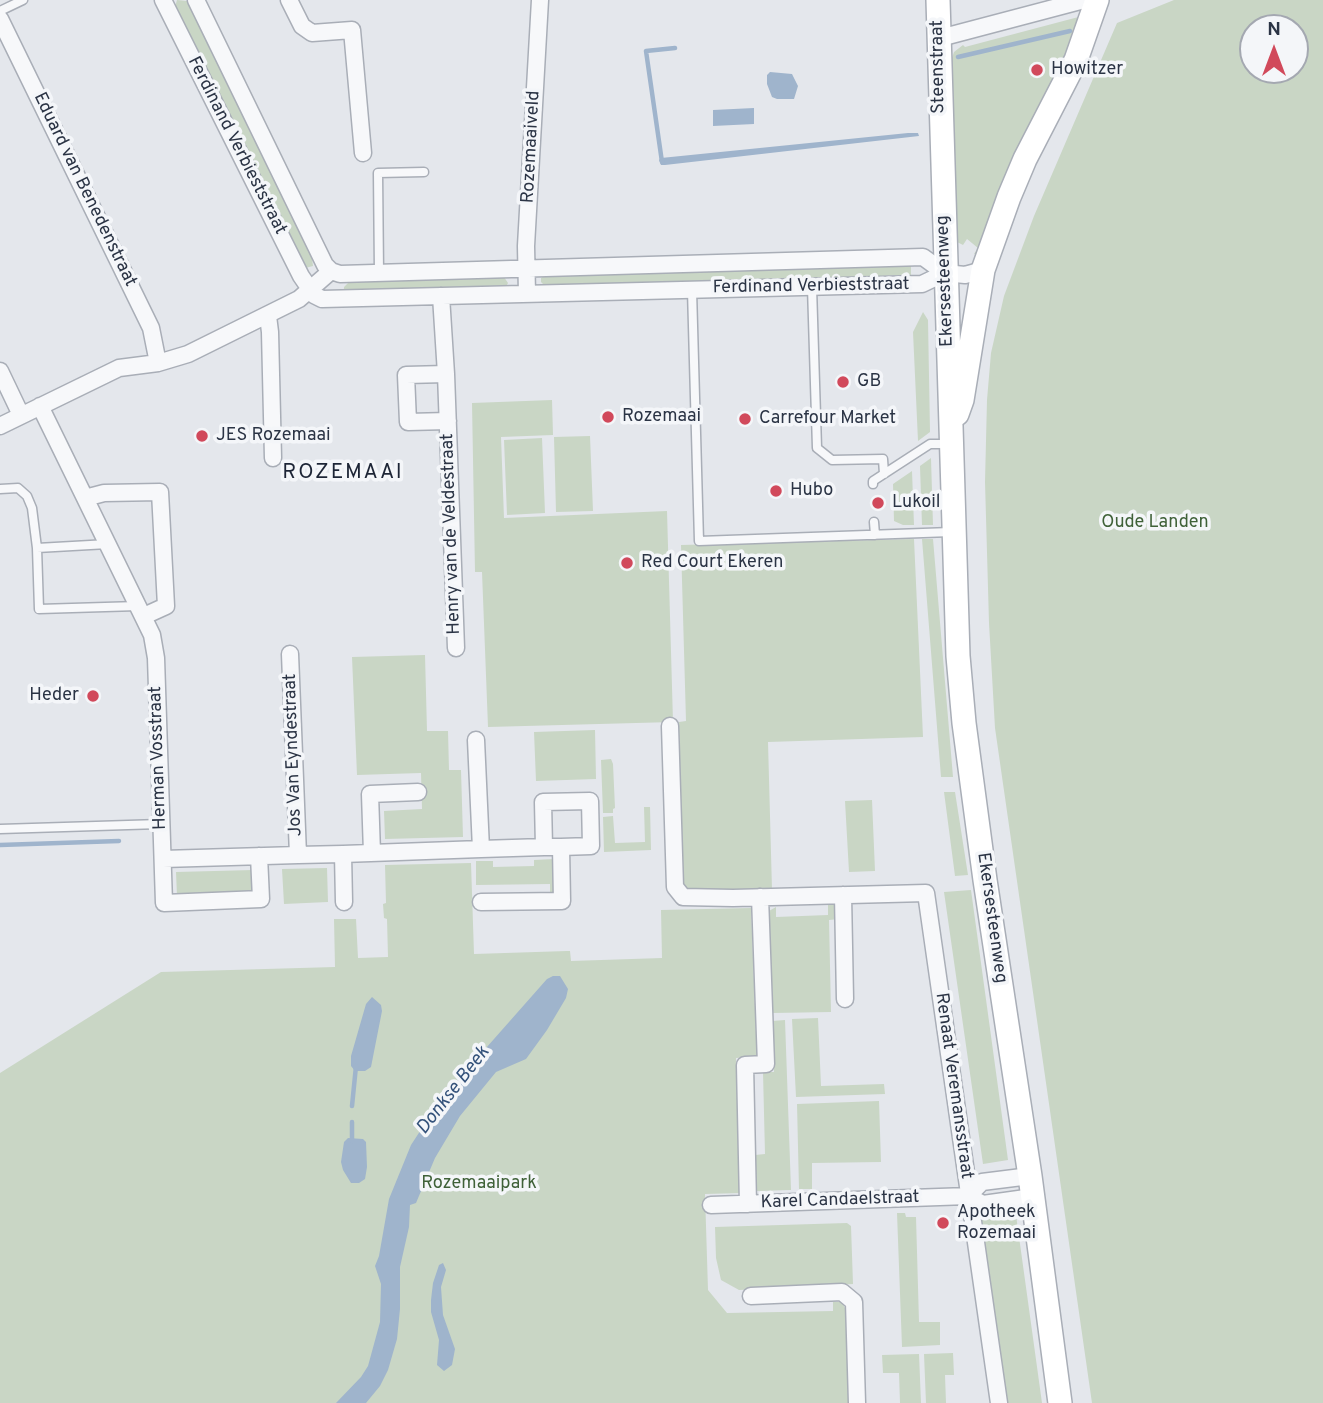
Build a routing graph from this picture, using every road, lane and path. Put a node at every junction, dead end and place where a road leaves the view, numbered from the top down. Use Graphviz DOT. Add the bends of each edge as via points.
graph roads {
  1 [pos="23,0"];
  2 [pos="163,0"];
  3 [pos="196,0"];
  4 [pos="289,0"];
  5 [pos="540,0"];
  6 [pos="938,0"];
  7 [pos="1084,0"];
  8 [pos="1097,0"];
  9 [pos="0,11"];
  10 [pos="0,19"];
  11 [pos="940,38"];
  12 [pos="941,133"];
  13 [pos="363,153"];
  14 [pos="424,172"];
  15 [pos="526,268"];
  16 [pos="983,270"];
  17 [pos="331,271"];
  18 [pos="379,273"];
  19 [pos="945,273"];
  20 [pos="812,287"];
  21 [pos="692,289"];
  22 [pos="310,291"];
  23 [pos="527,294"];
  24 [pos="441,296"];
  25 [pos="268,316"];
  26 [pos="158,363"];
  27 [pos="0,371"];
  28 [pos="446,374"];
  29 [pos="40,406"];
  30 [pos="21,415"];
  31 [pos="448,421"];
  32 [pos="0,426"];
  33 [pos="950,437"];
  34 [pos="273,458"];
  35 [pos="884,474"];
  36 [pos="873,484"];
  37 [pos="0,489"];
  38 [pos="85,498"];
  39 [pos="874,522"];
  40 [pos="953,532"];
  41 [pos="875,535"];
  42 [pos="108,544"];
  43 [pos="37,548"];
  44 [pos="141,611"];
  45 [pos="456,648"];
  46 [pos="290,654"];
  47 [pos="670,726"];
  48 [pos="476,740"];
  49 [pos="418,792"];
  50 [pos="160,824"];
  51 [pos="0,829"];
  52 [pos="544,847"];
  53 [pos="561,847"];
  54 [pos="481,849"];
  55 [pos="372,853"];
  56 [pos="342,854"];
  57 [pos="298,855"];
  58 [pos="259,856"];
  59 [pos="163,859"];
  60 [pos="843,895"];
  61 [pos="760,897"];
  62 [pos="344,902"];
  63 [pos="481,902"];
  64 [pos="845,999"];
  65 [pos="1031,1187"];
  66 [pos="968,1196"];
  67 [pos="748,1204"];
  68 [pos="711,1205"];
  69 [pos="751,1296"];
  70 [pos="857,1403"];
  71 [pos="999,1403"];
  72 [pos="1060,1403"];
  1 -- 9 [label="lane"];
  2 -- 22 [label="street, Ferdinand Verbieststraat"];
  3 -- 17 [label="street, Ferdinand Verbieststraat"];
  4 -- 13 [label="street" via="302,26 312,33 352,30"];
  5 -- 15 [label="street, Rozemaaiveld"];
  6 -- 11 [label="main road, Steenstraat"];
  7 -- 11 [label="street"];
  8 -- 16 [label="main road, Ekersesteenweg" via="1076,60 1025,159"];
  10 -- 26 [label="street, Eduard van Benedenstraat" via="151,328"];
  11 -- 12 [label="main road, Steenstraat"];
  12 -- 19 [label="main road, Ekersesteenweg"];
  14 -- 18 [label="lane" via="378,173"];
  15 -- 18 [label="street, Ferdinand Verbieststraat"];
  15 -- 19 [label="street, Ferdinand Verbieststraat" via="923,257"];
  15 -- 23 [label="street, Rozemaaiveld"];
  16 -- 19 [label="street" via="965,275"];
  16 -- 33 [label="main road, Ekersesteenweg" via="962,400"];
  17 -- 18 [label="street, Ferdinand Verbieststraat"];
  17 -- 22 [label="street"];
  19 -- 20 [label="street, Ferdinand Verbieststraat" via="922,284"];
  19 -- 33 [label="main road, Ekersesteenweg"];
  20 -- 21 [label="street, Ferdinand Verbieststraat"];
  20 -- 35 [label="lane" via="817,448 832,460 883,459"];
  21 -- 23 [label="street, Ferdinand Verbieststraat"];
  21 -- 41 [label="lane" via="699,541"];
  22 -- 24 [label="street, Ferdinand Verbieststraat" via="322,299"];
  22 -- 25 [label="street"];
  23 -- 24 [label="street, Ferdinand Verbieststraat"];
  24 -- 28 [label="street, Henry van de Veldestraat"];
  25 -- 26 [label="street" via="188,354"];
  25 -- 34 [label="street"];
  26 -- 29 [label="street" via="119,369"];
  27 -- 30 [label="street"];
  28 -- 31 [label="street, Henry van de Veldestraat"];
  28 -- 31 [label="street, Henry van de Veldestraat" via="406,375 407,399 408,422"];
  29 -- 30 [label="street"];
  29 -- 38 [label="street, Herman Vosstraat"];
  30 -- 32 [label="street"];
  31 -- 45 [label="street, Henry van de Veldestraat"];
  33 -- 35 [label="lane" via="930,444"];
  33 -- 40 [label="main road, Ekersesteenweg"];
  35 -- 36 [label="lane"];
  37 -- 43 [label="lane" via="18,488 27,496"];
  38 -- 42 [label="street, Herman Vosstraat"];
  38 -- 44 [label="street" via="160,492 166,606"];
  39 -- 41 [label="lane"];
  40 -- 41 [label="lane"];
  40 -- 65 [label="main road, Ekersesteenweg" via="964,723"];
  42 -- 43 [label="lane"];
  42 -- 44 [label="street, Herman Vosstraat"];
  43 -- 44 [label="lane" via="40,609"];
  44 -- 50 [label="street, Herman Vosstraat" via="156,658"];
  46 -- 57 [label="street, Jos Van Eyndestraat"];
  47 -- 61 [label="street, Renaat Veremansstraat" via="675,887 690,899"];
  48 -- 54 [label="street"];
  49 -- 55 [label="street" via="370,794"];
  50 -- 51 [label="lane"];
  50 -- 59 [label="street, Herman Vosstraat"];
  52 -- 53 [label="street"];
  52 -- 53 [label="street" via="542,802 590,801 592,846"];
  52 -- 54 [label="street"];
  53 -- 63 [label="street" via="562,901"];
  54 -- 55 [label="street"];
  55 -- 56 [label="street"];
  56 -- 57 [label="street"];
  56 -- 62 [label="street"];
  57 -- 58 [label="street"];
  58 -- 59 [label="street"];
  58 -- 59 [label="street, Herman Vosstraat" via="261,900 164,903"];
  60 -- 61 [label="street, Renaat Veremansstraat"];
  60 -- 64 [label="street"];
  60 -- 66 [label="street, Renaat Veremansstraat" via="926,893"];
  61 -- 67 [label="street" via="766,1065 745,1065"];
  65 -- 66 [label="street, Karel Candaelstraat" via="982,1182"];
  65 -- 72 [label="main road, Ekersesteenweg"];
  66 -- 67 [label="street, Karel Candaelstraat"];
  66 -- 71 [label="street, Renaat Veremansstraat"];
  67 -- 68 [label="street, Karel Candaelstraat"];
  69 -- 70 [label="street" via="842,1292 854,1303"];
}
